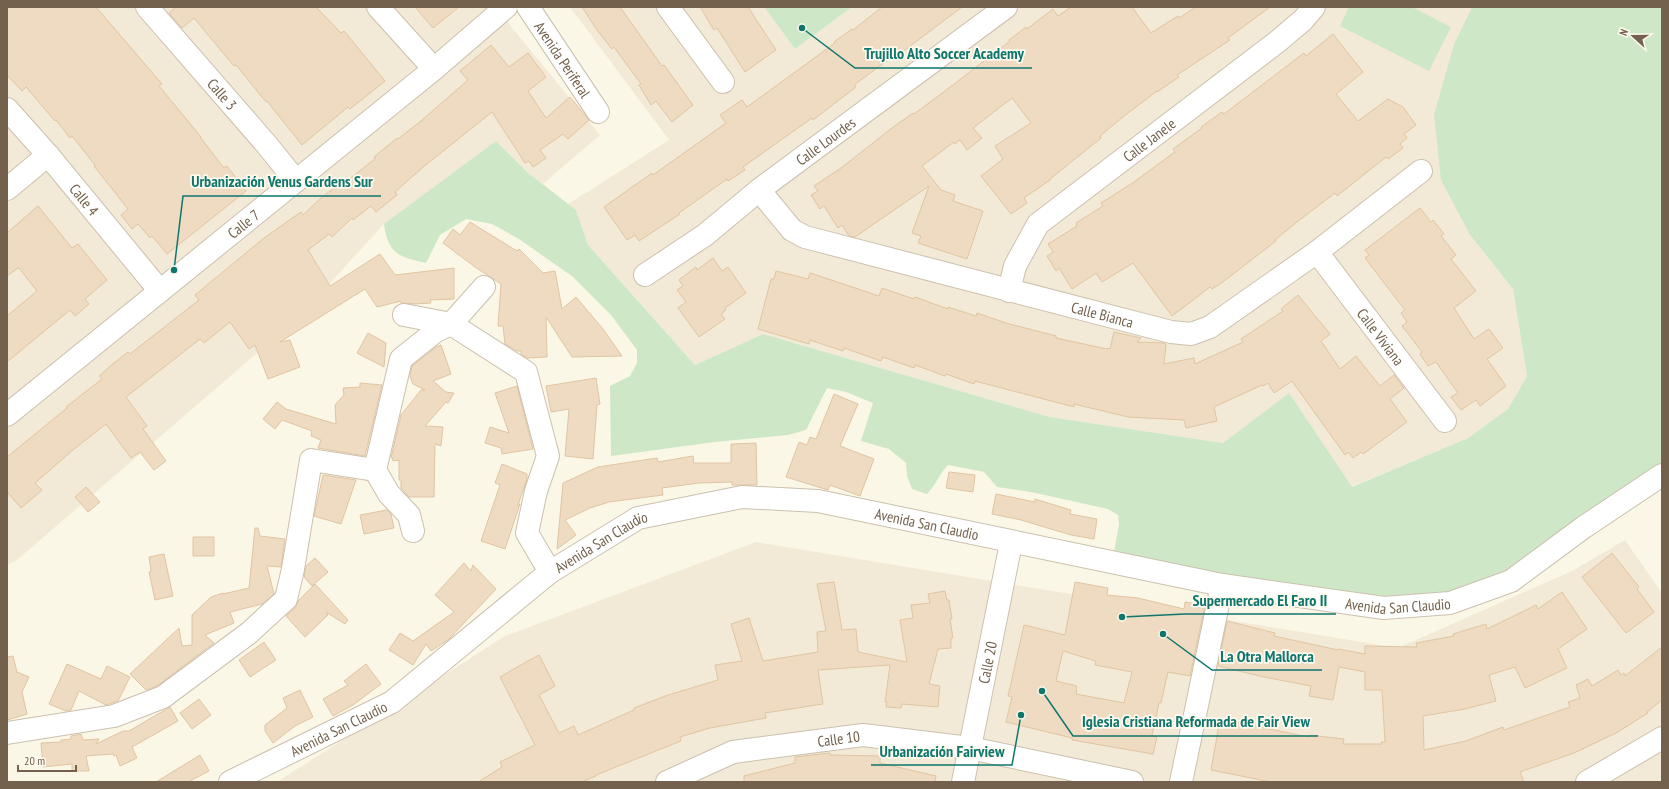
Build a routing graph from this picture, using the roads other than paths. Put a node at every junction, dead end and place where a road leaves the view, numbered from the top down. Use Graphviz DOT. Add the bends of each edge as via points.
graph roads {
  1 [pos="147,7"];
  2 [pos="378,7"];
  3 [pos="506,7"];
  4 [pos="528,7"];
  5 [pos="668,7"];
  6 [pos="1006,7"];
  7 [pos="1314,7"];
  8 [pos="434,69"];
  9 [pos="723,82"];
  10 [pos="7,109"];
  11 [pos="598,112"];
  12 [pos="48,155"];
  13 [pos="1421,171"];
  14 [pos="296,181"];
  15 [pos="7,189"];
  16 [pos="759,190"];
  17 [pos="1317,252"];
  18 [pos="645,275"];
  19 [pos="484,287"];
  20 [pos="160,291"];
  21 [pos="1009,291"];
  22 [pos="404,315"];
  23 [pos="451,324"];
  24 [pos="7,415"];
  25 [pos="1445,421"];
  26 [pos="375,470"];
  27 [pos="1662,475"];
  28 [pos="413,531"];
  29 [pos="1011,542"];
  30 [pos="550,572"];
  31 [pos="1222,585"];
  32 [pos="7,733"];
  33 [pos="1662,738"];
  34 [pos="970,748"];
  35 [pos="230,782"];
  36 [pos="667,782"];
  37 [pos="963,782"];
  38 [pos="1132,782"];
  39 [pos="1181,782"];
  40 [pos="1587,782"];
  1 -- 14 [label="street, Calle 3"];
  2 -- 8 [label="street"];
  3 -- 8 [label="street, Calle 7"];
  4 -- 11 [label="street, Avenida Periferal"];
  5 -- 9 [label="street"];
  6 -- 16 [label="street, Calle Lourdes"];
  7 -- 21 [label="street, Calle Janele" via="1277,42 1038,224 1016,266"];
  8 -- 14 [label="street, Calle 7"];
  10 -- 12 [label="street, Calle 4"];
  12 -- 15 [label="street"];
  12 -- 20 [label="street, Calle 4"];
  13 -- 17 [label="street, Calle Bianca"];
  14 -- 20 [label="street, Calle 7"];
  16 -- 18 [label="street, Calle Lourdes" via="705,235"];
  16 -- 21 [label="street, Calle Bianca" via="792,230 805,237"];
  17 -- 21 [label="street, Calle Bianca" via="1210,327 1191,334 1171,332"];
  17 -- 25 [label="street, Calle Viviana"];
  19 -- 23 [label="street"];
  20 -- 24 [label="street, Calle 7"];
  22 -- 23 [label="street"];
  23 -- 26 [label="street" via="436,331 401,359"];
  23 -- 30 [label="street" via="526,372 548,456 536,491 527,533"];
  26 -- 28 [label="street" via="389,494 408,515"];
  26 -- 32 [label="street" via="311,460 286,599 249,633 163,697 114,716"];
  27 -- 31 [label="street, Avenida San Claudio" via="1584,527 1510,582 1450,603 1384,608"];
  29 -- 30 [label="street, Avenida San Claudio" via="818,502 742,497 638,518"];
  29 -- 31 [label="street, Avenida San Claudio"];
  29 -- 34 [label="street, Calle 20"];
  30 -- 35 [label="street, Avenida San Claudio" via="392,702"];
  31 -- 39 [label="street"];
  33 -- 40 [label="street"];
  34 -- 36 [label="street, Calle 10" via="863,735 733,752"];
  34 -- 37 [label="street, Calle 20"];
  34 -- 38 [label="street, Calle 10"];
}
